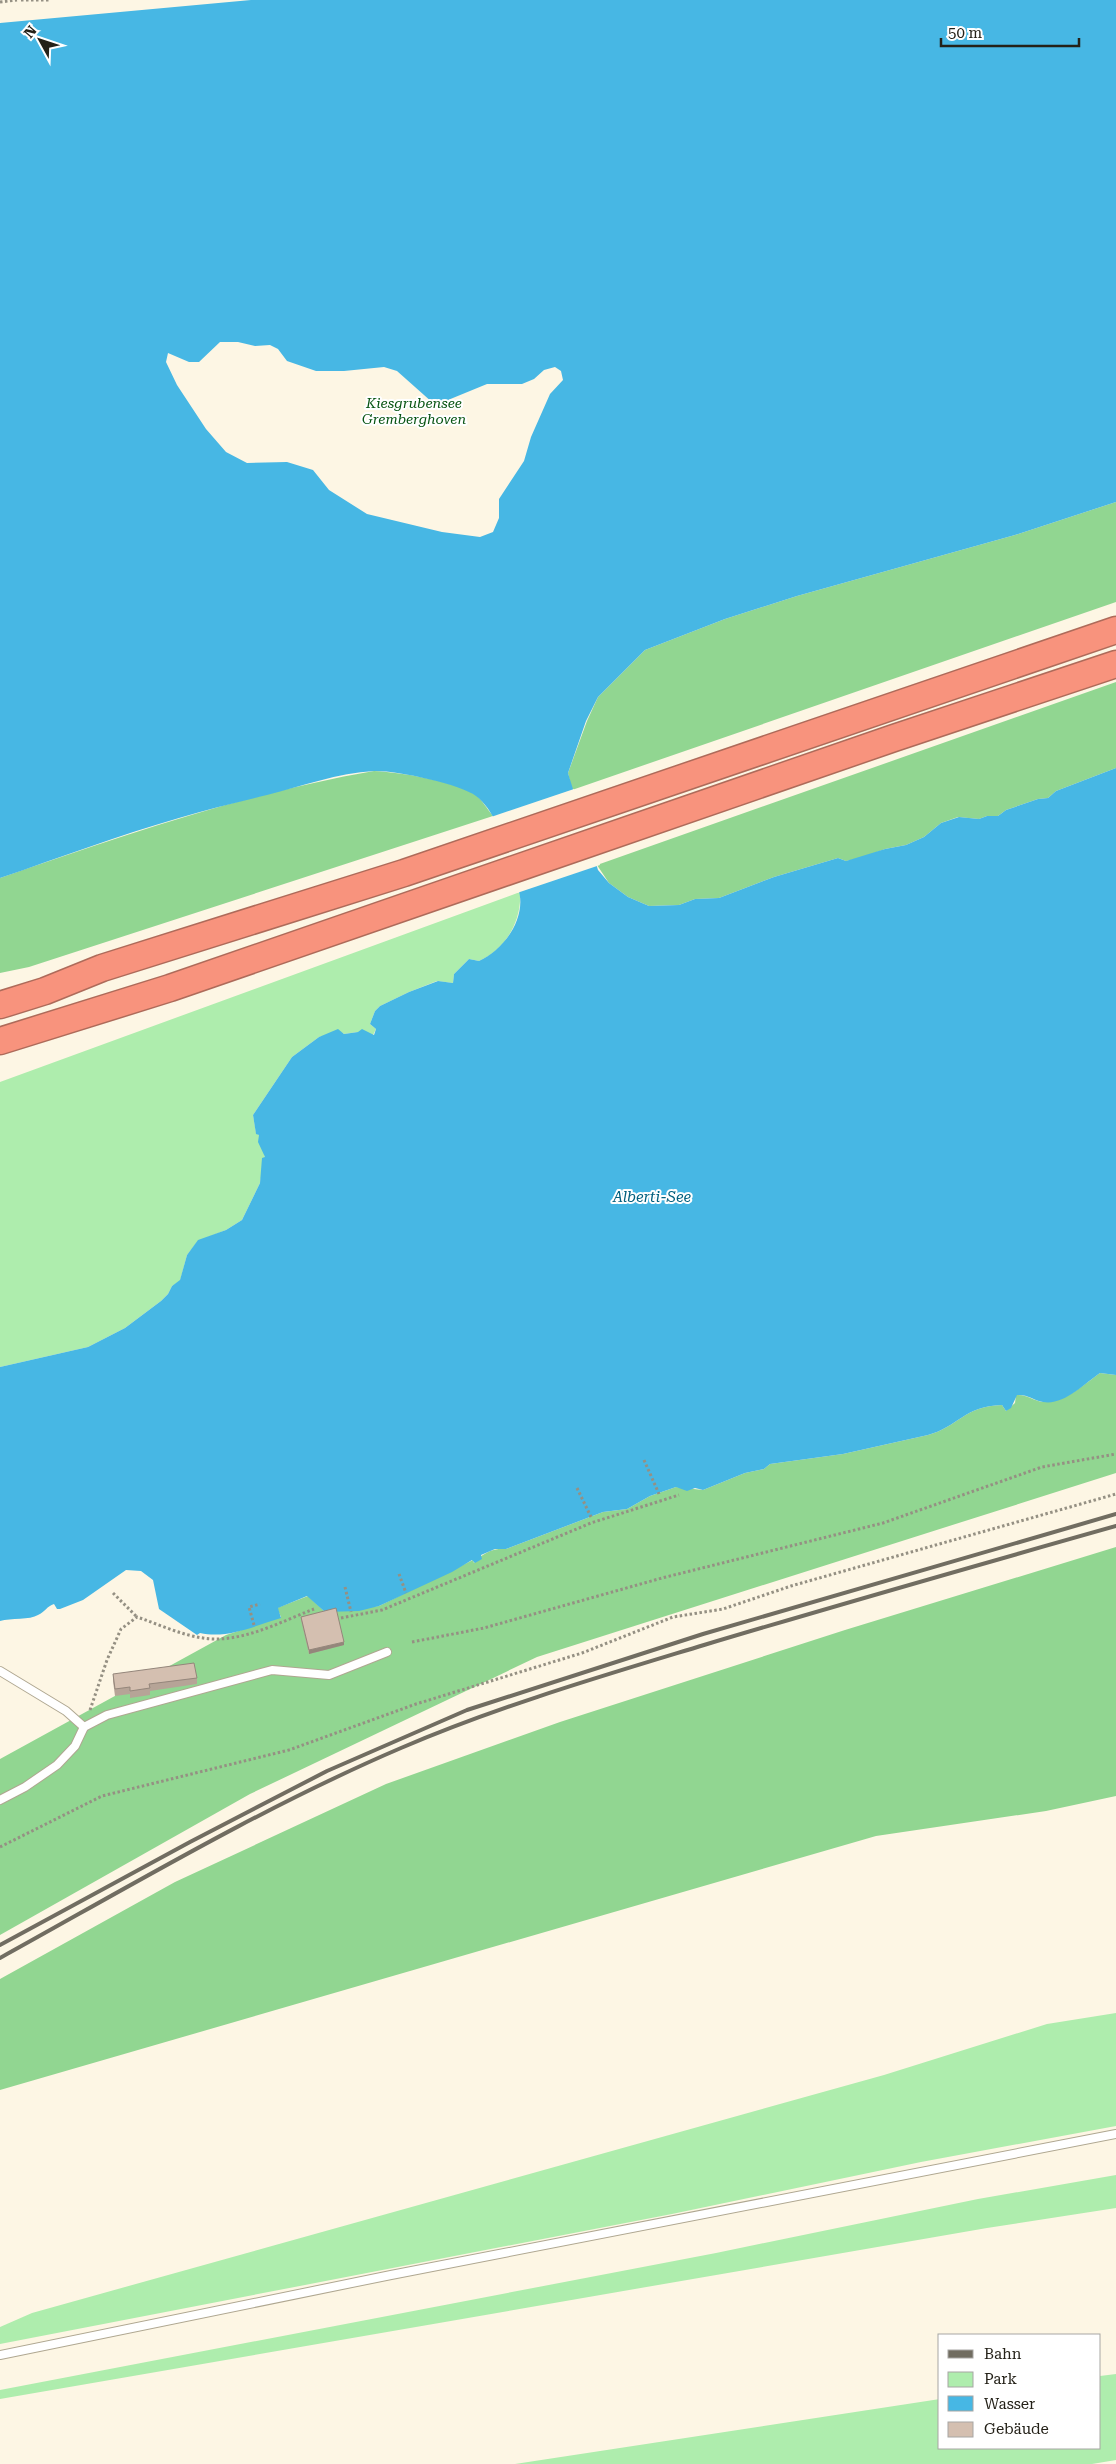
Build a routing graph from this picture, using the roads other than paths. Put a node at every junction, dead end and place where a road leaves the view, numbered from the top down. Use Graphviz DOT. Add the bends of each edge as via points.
graph roads {
  1 [pos="1116,630"];
  2 [pos="1116,664"];
  3 [pos="102,968"];
  4 [pos="0,990"];
  5 [pos="0,1005"];
  6 [pos="103,1010"];
  7 [pos="0,1041"];
  8 [pos="0,1054"];
  9 [pos="387,1652"];
  10 [pos="0,1671"];
  11 [pos="84,1727"];
  12 [pos="0,1800"];
  13 [pos="1116,2134"];
  14 [pos="0,2355"];
  1 -- 3 [label="highway" via="465,852"];
  2 -- 6 [label="highway"];
  3 -- 4 [label="highway"];
  3 -- 5 [label="highway"];
  6 -- 7 [label="highway"];
  6 -- 8 [label="highway"];
  9 -- 11 [label="lane" via="329,1675 272,1670 107,1715"];
  10 -- 11 [label="lane" via="66,1711"];
  11 -- 12 [label="lane" via="75,1746 57,1765"];
  13 -- 14 [label="lane" via="391,2275"];
}
